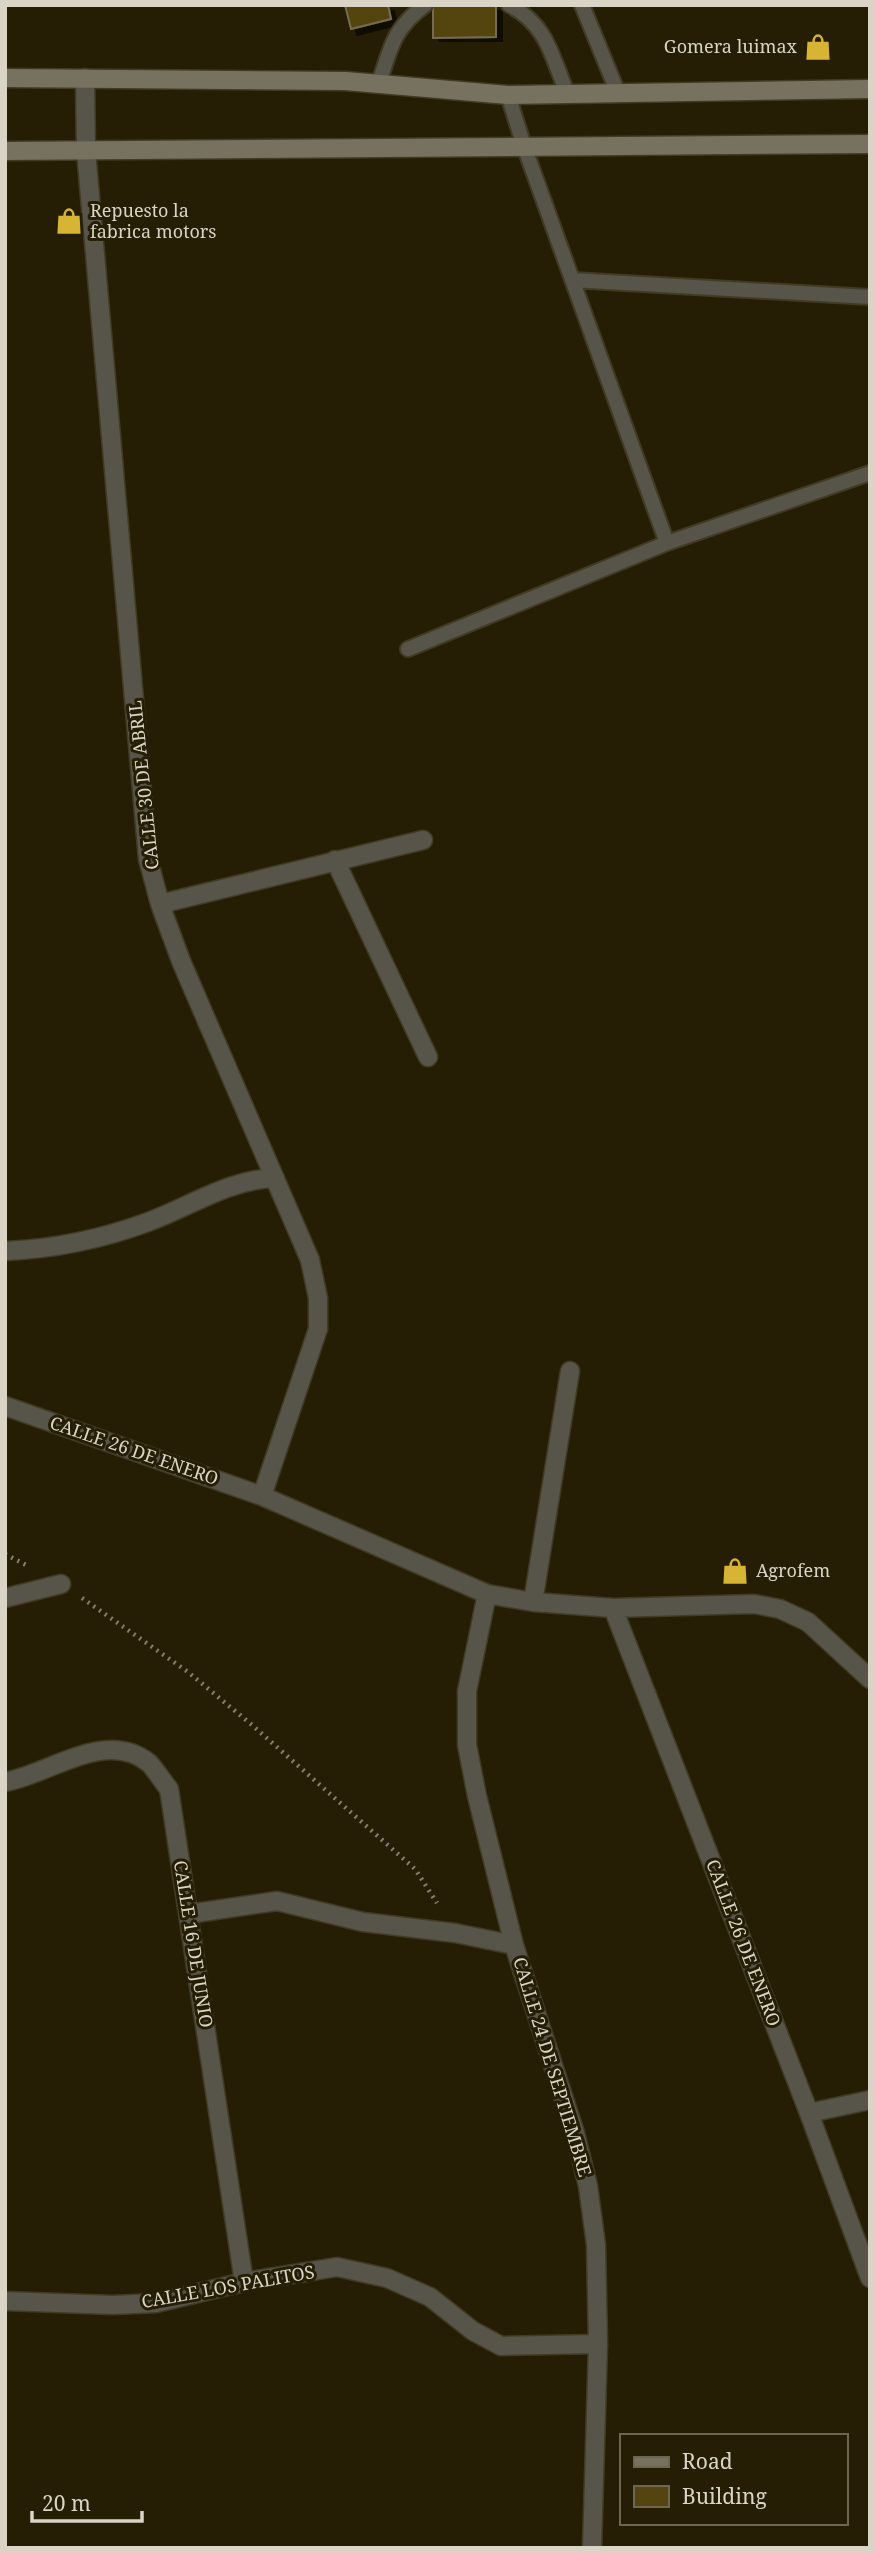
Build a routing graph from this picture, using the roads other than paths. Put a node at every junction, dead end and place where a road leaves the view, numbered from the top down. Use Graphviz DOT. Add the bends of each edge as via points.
graph roads {
  1 [pos="425,5"];
  2 [pos="509,5"];
  3 [pos="582,5"];
  4 [pos="5,78"];
  5 [pos="85,78"];
  6 [pos="379,83"];
  7 [pos="870,89"];
  8 [pos="567,93"];
  9 [pos="618,93"];
  10 [pos="508,95"];
  11 [pos="870,144"];
  12 [pos="524,146"];
  13 [pos="5,151"];
  14 [pos="86,151"];
  15 [pos="572,280"];
  16 [pos="870,297"];
  17 [pos="870,473"];
  18 [pos="667,543"];
  19 [pos="408,649"];
  20 [pos="422,840"];
  21 [pos="335,860"];
  22 [pos="160,904"];
  23 [pos="428,1057"];
  24 [pos="275,1178"];
  25 [pos="5,1251"];
  26 [pos="570,1371"];
  27 [pos="5,1406"];
  28 [pos="262,1496"];
  29 [pos="61,1584"];
  30 [pos="487,1594"];
  31 [pos="5,1598"];
  32 [pos="533,1602"];
  33 [pos="613,1608"];
  34 [pos="870,1679"];
  35 [pos="5,1782"];
  36 [pos="188,1914"];
  37 [pos="514,1945"];
  38 [pos="870,2100"];
  39 [pos="809,2113"];
  40 [pos="870,2278"];
  41 [pos="244,2282"];
  42 [pos="5,2301"];
  43 [pos="598,2344"];
  44 [pos="592,2548"];
  1 -- 6 [label="lane" via="407,19 394,40"];
  2 -- 8 [label="lane" via="541,30"];
  3 -- 9 [label="lane"];
  4 -- 5 [label="main road"];
  5 -- 6 [label="main road"];
  5 -- 14 [label="street, CALLE 30 DE ABRIL"];
  6 -- 10 [label="main road"];
  7 -- 9 [label="main road"];
  8 -- 9 [label="main road"];
  8 -- 10 [label="main road"];
  10 -- 12 [label="lane"];
  11 -- 12 [label="main road"];
  12 -- 14 [label="main road"];
  12 -- 15 [label="lane"];
  13 -- 14 [label="main road"];
  14 -- 22 [label="street, CALLE 30 DE ABRIL" via="148,859"];
  15 -- 16 [label="lane"];
  15 -- 18 [label="lane"];
  17 -- 18 [label="lane"];
  18 -- 19 [label="lane"];
  20 -- 21 [label="street"];
  21 -- 22 [label="street"];
  21 -- 23 [label="street"];
  22 -- 24 [label="street, CALLE 30 DE ABRIL"];
  24 -- 25 [label="street" via="236,1185 109,1235"];
  24 -- 28 [label="street, CALLE 30 DE ABRIL" via="310,1260 318,1298 318,1329"];
  26 -- 32 [label="street"];
  27 -- 28 [label="street, CALLE 26 DE ENERO"];
  28 -- 30 [label="street, CALLE 26 DE ENERO"];
  29 -- 31 [label="street"];
  30 -- 32 [label="street, CALLE 26 DE ENERO"];
  30 -- 37 [label="street, CALLE 24 DE SEPTIEMBRE" via="467,1691 467,1745"];
  32 -- 33 [label="street, CALLE 26 DE ENERO"];
  33 -- 34 [label="street, CALLE 26 DE ENERO" via="754,1604 780,1609 808,1622"];
  33 -- 39 [label="street, CALLE 26 DE ENERO"];
  35 -- 36 [label="street, CALLE 16 DE JUNIO" via="96,1751 122,1750 148,1763 169,1789"];
  36 -- 37 [label="street" via="277,1902 363,1922"];
  36 -- 41 [label="street, CALLE 16 DE JUNIO"];
  37 -- 43 [label="street, CALLE 24 DE SEPTIEMBRE" via="589,2186 596,2245"];
  38 -- 39 [label="street"];
  39 -- 40 [label="street, CALLE 26 DE ENERO"];
  41 -- 42 [label="street, CALLE LOS PALITOS" via="156,2303"];
  41 -- 43 [label="street, CALLE LOS PALITOS" via="337,2267 387,2278 430,2297 473,2331 501,2346"];
  43 -- 44 [label="street, CALLE 24 DE SEPTIEMBRE"];
}
